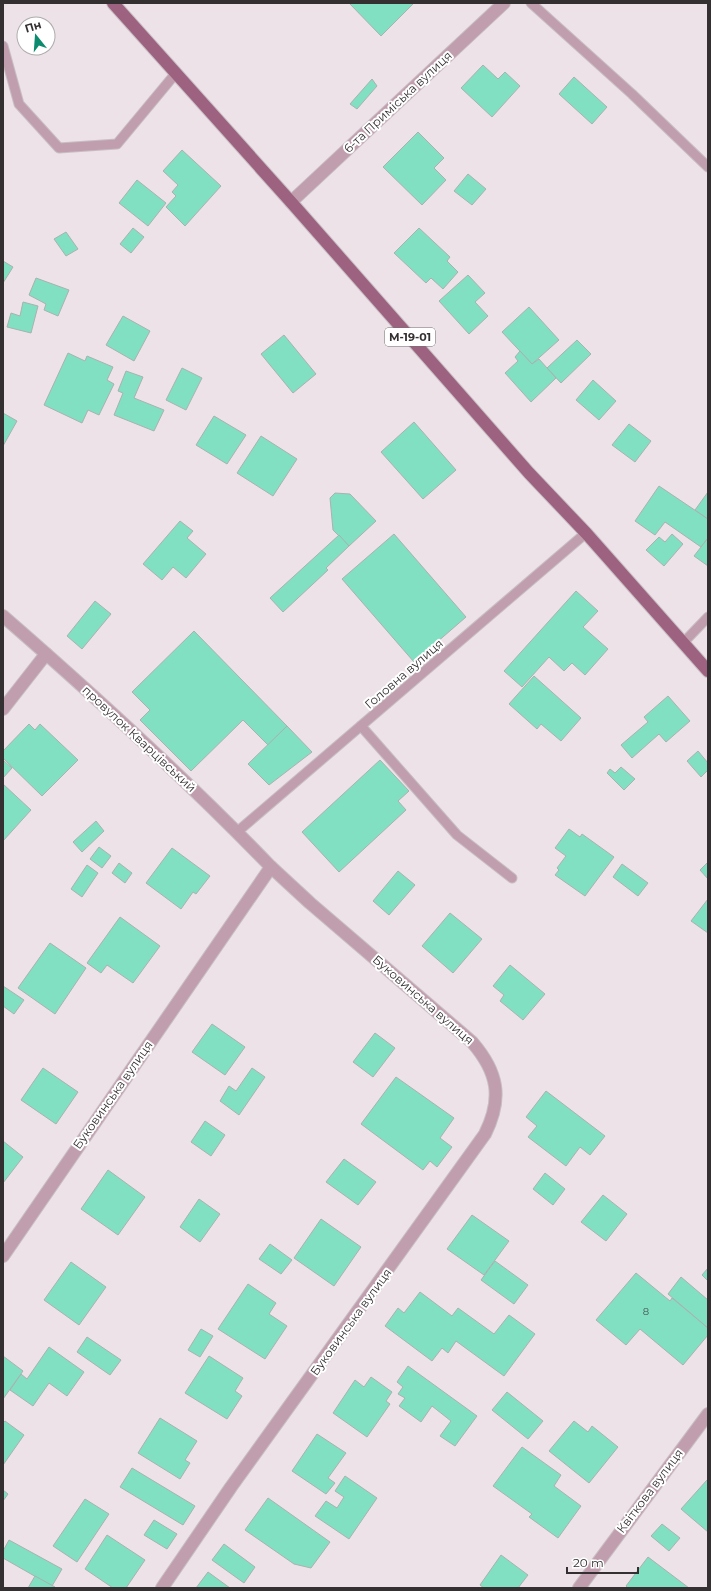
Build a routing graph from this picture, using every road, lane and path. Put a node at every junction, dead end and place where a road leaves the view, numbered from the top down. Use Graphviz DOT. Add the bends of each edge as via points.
graph roads {
  1 [pos="113,3"];
  2 [pos="504,3"];
  3 [pos="530,3"];
  4 [pos="3,46"];
  5 [pos="176,73"];
  6 [pos="708,167"];
  7 [pos="291,202"];
  8 [pos="586,533"];
  9 [pos="3,616"];
  10 [pos="708,617"];
  11 [pos="683,643"];
  12 [pos="46,654"];
  13 [pos="708,671"];
  14 [pos="3,709"];
  15 [pos="361,726"];
  16 [pos="237,832"];
  17 [pos="270,867"];
  18 [pos="512,878"];
  19 [pos="3,1256"];
  20 [pos="708,1414"];
  21 [pos="162,1588"];
  22 [pos="579,1588"];
  1 -- 5 [label="main road, М-19-01"];
  2 -- 7 [label="street, 6-та Приміська вулиця"];
  3 -- 6 [label="lane" via="632,94"];
  4 -- 5 [label="lane" via="19,104 59,148 117,144"];
  5 -- 7 [label="main road, М-19-01"];
  7 -- 8 [label="main road, М-19-01" via="529,473"];
  8 -- 11 [label="main road, М-19-01"];
  8 -- 15 [label="lane, Головна вулиця"];
  9 -- 12 [label="street, провулок Кварцівський"];
  10 -- 11 [label="lane"];
  11 -- 13 [label="main road, М-19-01"];
  12 -- 14 [label="street"];
  12 -- 16 [label="street, провулок Кварцівський"];
  15 -- 16 [label="lane, Головна вулиця"];
  15 -- 18 [label="lane" via="457,835"];
  16 -- 17 [label="street, провулок Кварцівський"];
  17 -- 19 [label="street, Буковинська вулиця"];
  17 -- 21 [label="street, Буковинська вулиця" via="472,1042 488,1062 496,1093 495,1110 485,1134 462,1168 231,1487"];
  20 -- 22 [label="street, Квіткова вулиця"];
}
